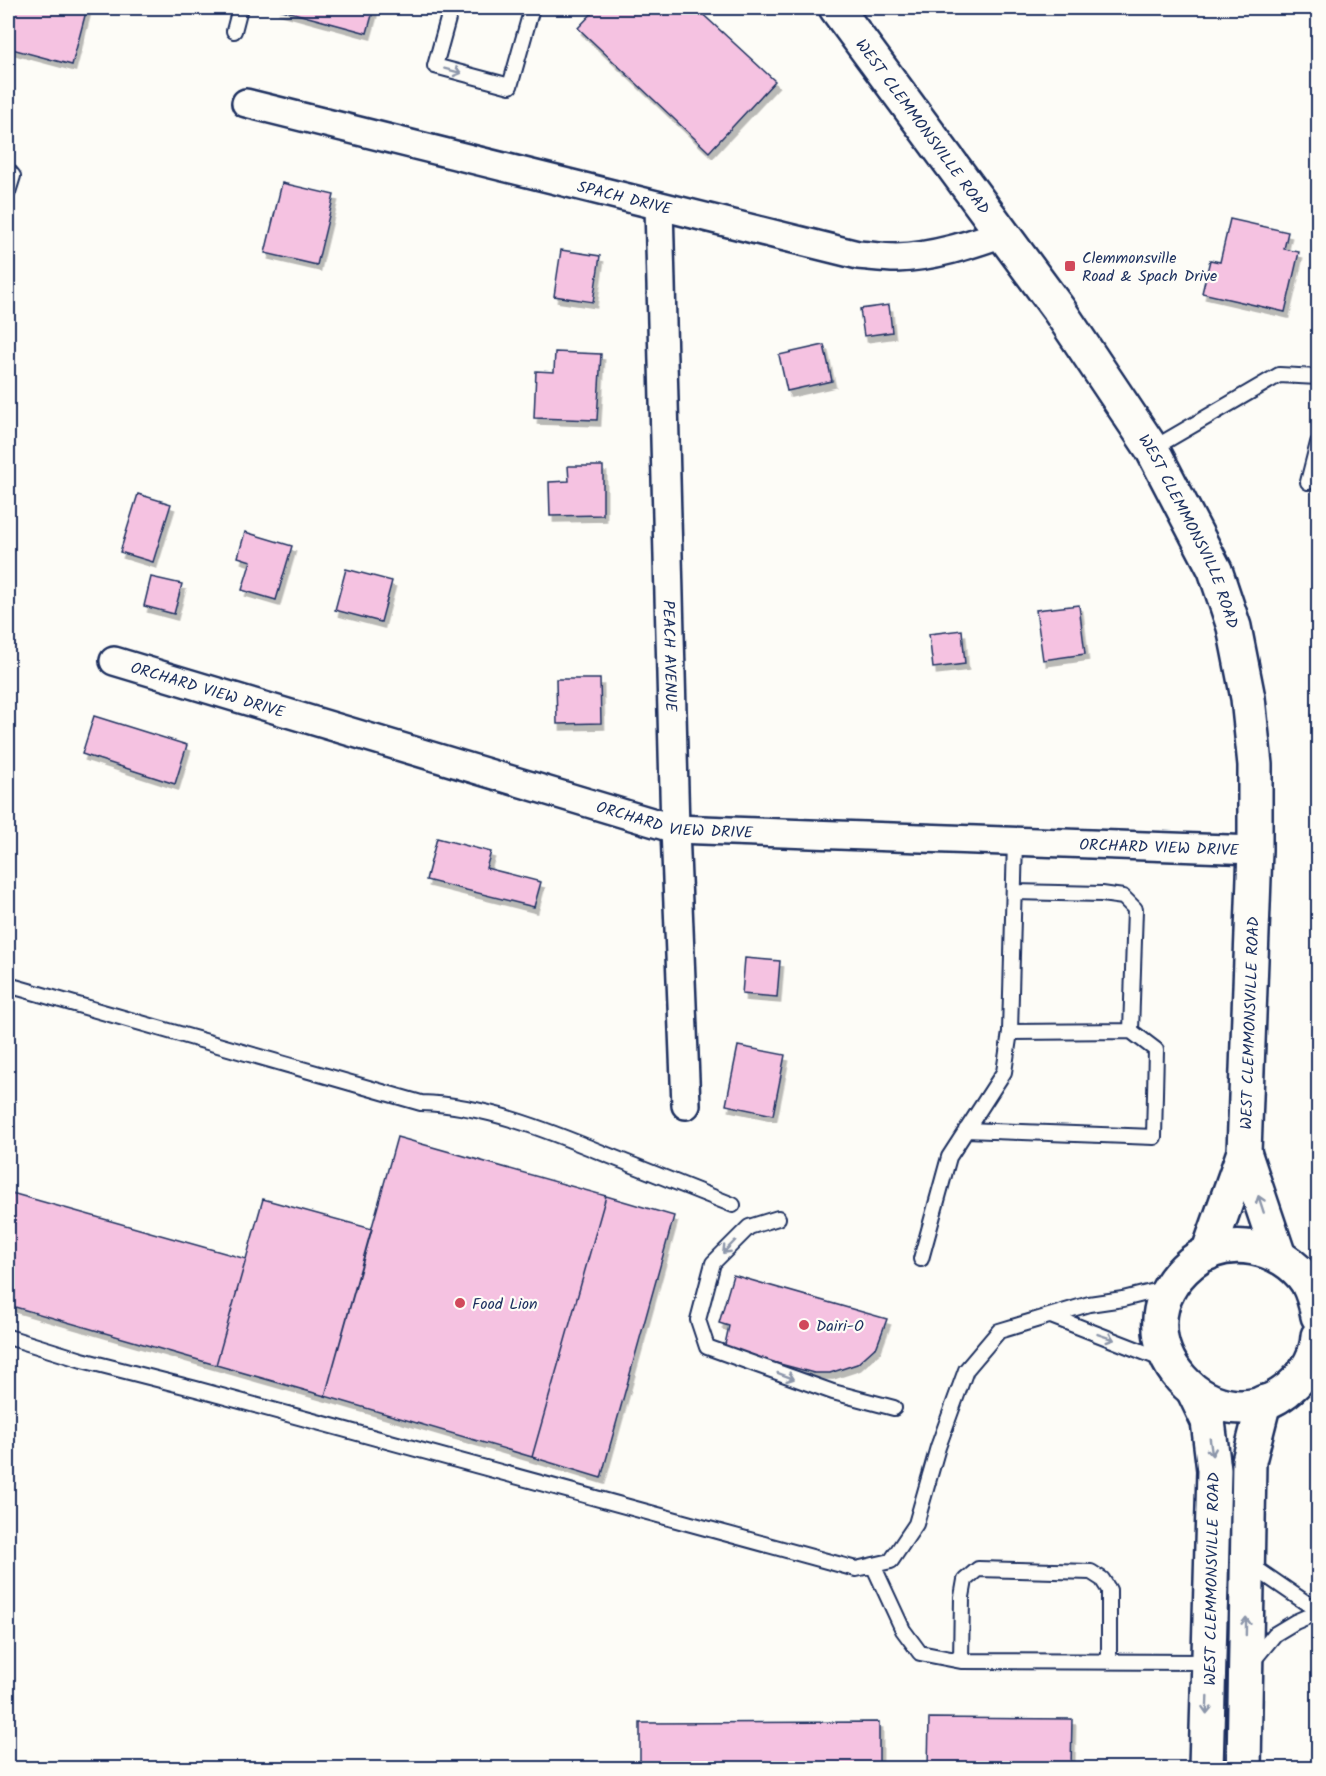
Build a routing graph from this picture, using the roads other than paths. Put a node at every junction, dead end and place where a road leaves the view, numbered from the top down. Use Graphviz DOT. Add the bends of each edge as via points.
graph roads {
  1 [pos="240,8"];
  2 [pos="451,8"];
  3 [pos="532,8"];
  4 [pos="837,8"];
  5 [pos="234,30"];
  6 [pos="246,103"];
  7 [pos="8,170"];
  8 [pos="8,192"];
  9 [pos="659,206"];
  10 [pos="1003,234"];
  11 [pos="1318,376"];
  12 [pos="1318,443"];
  13 [pos="1152,449"];
  14 [pos="1308,482"];
  15 [pos="114,661"];
  16 [pos="675,829"];
  17 [pos="1015,841"];
  18 [pos="1255,850"];
  19 [pos="1014,892"];
  20 [pos="8,985"];
  21 [pos="1131,1031"];
  22 [pos="1010,1032"];
  23 [pos="686,1105"];
  24 [pos="966,1130"];
  25 [pos="1244,1152"];
  26 [pos="733,1205"];
  27 [pos="778,1218"];
  28 [pos="1208,1253"];
  29 [pos="1279,1256"];
  30 [pos="921,1259"];
  31 [pos="1169,1288"];
  32 [pos="1051,1316"];
  33 [pos="1318,1316"];
  34 [pos="1318,1336"];
  35 [pos="8,1337"];
  36 [pos="1168,1361"];
  37 [pos="1194,1392"];
  38 [pos="1264,1402"];
  39 [pos="894,1408"];
  40 [pos="1247,1562"];
  41 [pos="873,1565"];
  42 [pos="1318,1612"];
  43 [pos="961,1661"];
  44 [pos="1109,1662"];
  45 [pos="1209,1662"];
  46 [pos="1245,1671"];
  47 [pos="1206,1768"];
  48 [pos="1244,1768"];
  1 -- 5 [label="lane"];
  2 -- 3 [label="lane, one-way" via="435,66 510,86"];
  4 -- 10 [label="main road, WEST CLEMMONSVILLE ROAD"];
  6 -- 9 [label="street, SPACH DRIVE"];
  7 -- 8 [label="lane" via="13,176"];
  9 -- 10 [label="street, SPACH DRIVE" via="858,255 897,258 933,253"];
  9 -- 16 [label="street, PEACH AVENUE"];
  10 -- 13 [label="main road, WEST CLEMMONSVILLE ROAD"];
  11 -- 13 [label="lane" via="1278,375"];
  12 -- 14 [label="lane"];
  13 -- 18 [label="main road, WEST CLEMMONSVILLE ROAD" via="1215,570 1234,627 1248,698 1255,765"];
  15 -- 16 [label="street, ORCHARD VIEW DRIVE"];
  16 -- 17 [label="street, ORCHARD VIEW DRIVE"];
  16 -- 23 [label="street, PEACH AVENUE"];
  17 -- 18 [label="street, ORCHARD VIEW DRIVE"];
  17 -- 19 [label="lane"];
  18 -- 25 [label="main road, WEST CLEMMONSVILLE ROAD"];
  19 -- 21 [label="lane" via="1102,894 1123,897 1135,909"];
  19 -- 22 [label="lane"];
  20 -- 26 [label="lane" via="421,1103 515,1120"];
  21 -- 22 [label="lane"];
  21 -- 24 [label="lane" via="1156,1050 1154,1137"];
  22 -- 24 [label="lane" via="1004,1072"];
  24 -- 30 [label="lane" via="949,1157"];
  25 -- 28 [label="main road, WEST CLEMMONSVILLE ROAD"];
  29 -- 25 [label="main road, WEST CLEMMONSVILLE ROAD, one-way"];
  27 -- 39 [label="lane, one-way" via="748,1227 713,1263 698,1320 706,1347 833,1392"];
  28 -- 29 [label="main road" via="1241,1246"];
  28 -- 31 [label="main road" via="1192,1262"];
  29 -- 33 [label="main road" via="1307,1283"];
  31 -- 32 [label="lane"];
  31 -- 36 [label="main road" via="1160,1321"];
  32 -- 36 [label="lane, one-way"];
  32 -- 41 [label="lane" via="999,1331 966,1370 916,1524 891,1561"];
  34 -- 38 [label="main road" via="1313,1358 1303,1375 1289,1389"];
  35 -- 41 [label="lane" via="856,1569"];
  36 -- 37 [label="main road"];
  37 -- 38 [label="main road" via="1232,1406"];
  37 -- 45 [label="main road, WEST CLEMMONSVILLE ROAD, one-way" via="1208,1421 1214,1470"];
  38 -- 40 [label="main road" via="1250,1461"];
  40 -- 42 [label="lane"];
  46 -- 40 [label="main road, one-way"];
  41 -- 43 [label="lane" via="903,1630 920,1653"];
  42 -- 46 [label="lane" via="1275,1634"];
  43 -- 44 [label="lane"];
  43 -- 44 [label="lane" via="965,1580 978,1569 1091,1572 1102,1579 1108,1590"];
  44 -- 45 [label="lane"];
  45 -- 47 [label="main road, WEST CLEMMONSVILLE ROAD, one-way"];
  46 -- 48 [label="main road"];
}
